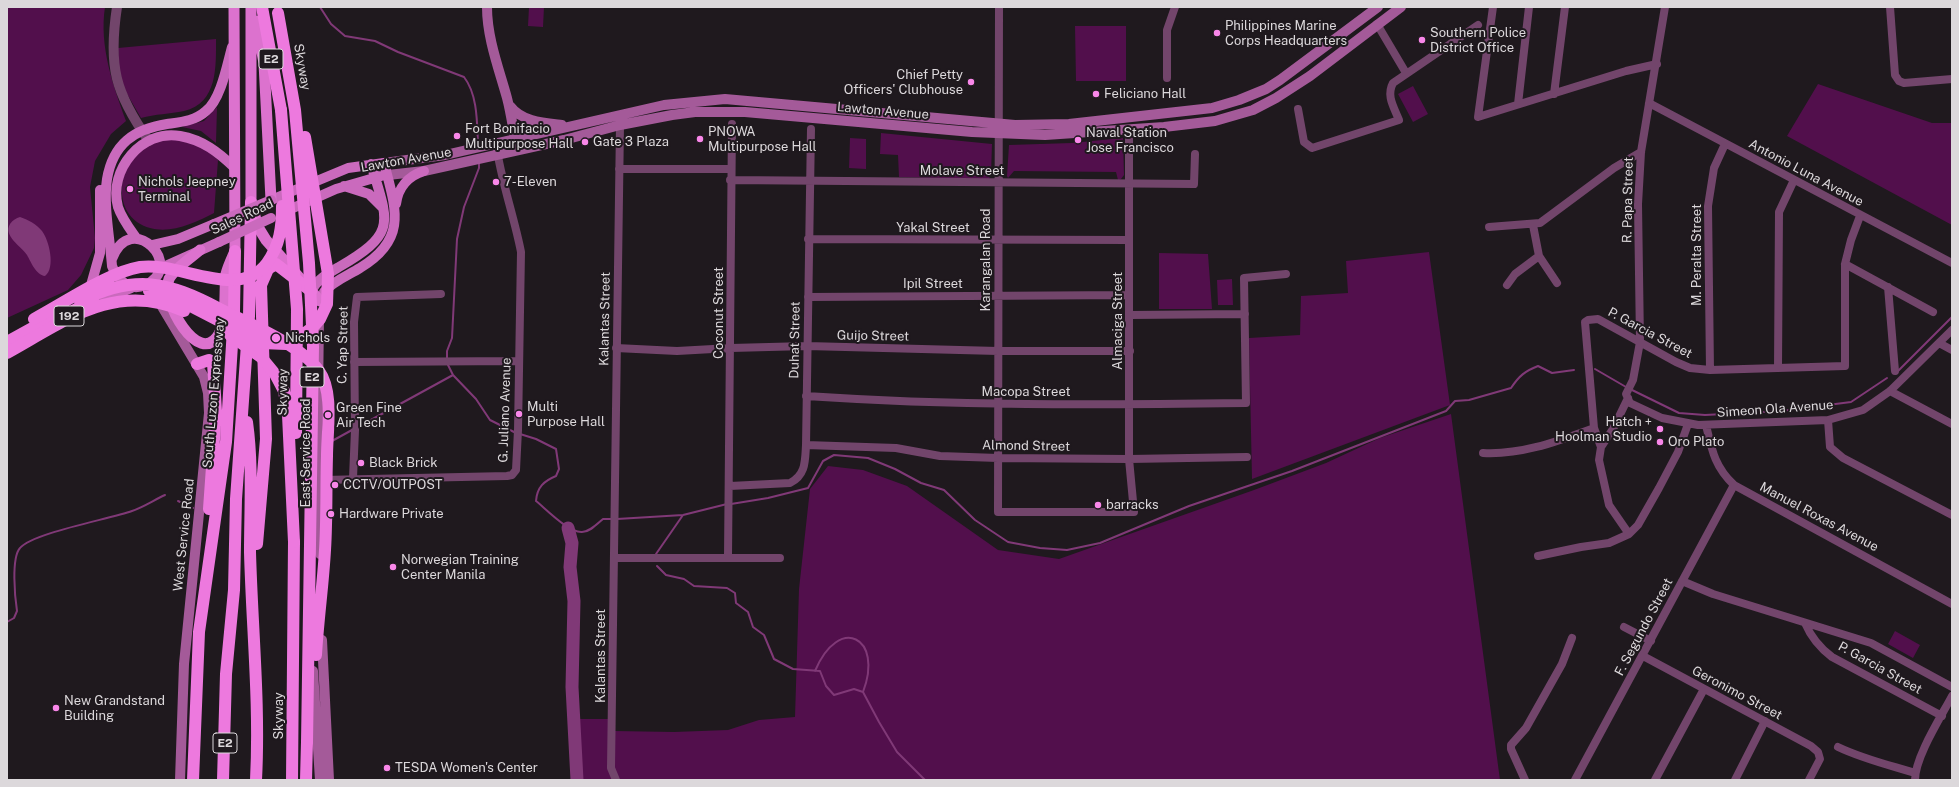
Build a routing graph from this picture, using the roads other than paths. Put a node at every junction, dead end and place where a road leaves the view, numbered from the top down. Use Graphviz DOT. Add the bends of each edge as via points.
graph roads {
  1 [pos="116,7"];
  2 [pos="234,7"];
  3 [pos="252,7"];
  4 [pos="262,7"];
  5 [pos="487,7"];
  6 [pos="999,7"];
  7 [pos="1175,7"];
  8 [pos="1378,7"];
  9 [pos="1401,7"];
  10 [pos="1493,7"];
  11 [pos="1530,7"];
  12 [pos="1565,7"];
  13 [pos="1665,7"];
  14 [pos="1890,7"];
  15 [pos="278,10"];
  16 [pos="1377,24"];
  17 [pos="1478,25"];
  18 [pos="235,38"];
  19 [pos="1657,64"];
  20 [pos="1406,73"];
  21 [pos="1167,78"];
  22 [pos="1952,79"];
  23 [pos="1554,94"];
  24 [pos="1649,103"];
  25 [pos="509,104"];
  26 [pos="1518,104"];
  27 [pos="1298,109"];
  28 [pos="281,110"];
  29 [pos="998,123"];
  30 [pos="732,124"];
  31 [pos="571,126"];
  32 [pos="620,126"];
  33 [pos="811,129"];
  34 [pos="141,130"];
  35 [pos="1129,130"];
  36 [pos="998,134"];
  37 [pos="515,139"];
  38 [pos="149,141"];
  39 [pos="1726,144"];
  40 [pos="492,150"];
  41 [pos="518,150"];
  42 [pos="1641,152"];
  43 [pos="1195,154"];
  44 [pos="384,163"];
  45 [pos="372,164"];
  46 [pos="110,168"];
  47 [pos="235,168"];
  48 [pos="619,169"];
  49 [pos="730,169"];
  50 [pos="424,171"];
  51 [pos="329,175"];
  52 [pos="388,176"];
  53 [pos="375,177"];
  54 [pos="730,180"];
  55 [pos="1794,180"];
  56 [pos="810,182"];
  57 [pos="998,183"];
  58 [pos="1129,184"];
  59 [pos="340,187"];
  60 [pos="271,200"];
  61 [pos="251,202"];
  62 [pos="384,210"];
  63 [pos="396,212"];
  64 [pos="1860,216"];
  65 [pos="1532,225"];
  66 [pos="1489,227"];
  67 [pos="136,239"];
  68 [pos="808,239"];
  69 [pos="998,240"];
  70 [pos="1129,240"];
  71 [pos="152,245"];
  72 [pos="200,250"];
  73 [pos="235,251"];
  74 [pos="1539,256"];
  75 [pos="112,263"];
  76 [pos="1952,263"];
  77 [pos="1845,264"];
  78 [pos="157,273"];
  79 [pos="1286,274"];
  80 [pos="1557,283"];
  81 [pos="91,285"];
  82 [pos="145,285"];
  83 [pos="1507,285"];
  84 [pos="134,286"];
  85 [pos="1888,287"];
  86 [pos="311,291"];
  87 [pos="441,294"];
  88 [pos="1129,295"];
  89 [pos="808,296"];
  90 [pos="998,296"];
  91 [pos="320,301"];
  92 [pos="98,302"];
  93 [pos="166,304"];
  94 [pos="1933,312"];
  95 [pos="1244,314"];
  96 [pos="1130,315"];
  97 [pos="1952,330"];
  98 [pos="7,333"];
  99 [pos="7,336"];
  100 [pos="7,342"];
  101 [pos="1640,342"];
  102 [pos="1939,343"];
  103 [pos="807,346"];
  104 [pos="7,348"];
  105 [pos="616,348"];
  106 [pos="731,348"];
  107 [pos="1952,350"];
  108 [pos="998,351"];
  109 [pos="1130,351"];
  110 [pos="7,353"];
  111 [pos="354,362"];
  112 [pos="519,362"];
  113 [pos="197,364"];
  114 [pos="1778,368"];
  115 [pos="1710,370"];
  116 [pos="1894,371"];
  117 [pos="1890,391"];
  118 [pos="806,396"];
  119 [pos="1627,396"];
  120 [pos="244,397"];
  121 [pos="998,404"];
  122 [pos="1130,404"];
  123 [pos="1828,420"];
  124 [pos="1688,424"];
  125 [pos="1952,424"];
  126 [pos="1706,425"];
  127 [pos="1594,428"];
  128 [pos="806,445"];
  129 [pos="1601,447"];
  130 [pos="1483,453"];
  131 [pos="1247,457"];
  132 [pos="998,458"];
  133 [pos="1129,459"];
  134 [pos="353,478"];
  135 [pos="313,480"];
  136 [pos="1734,485"];
  137 [pos="730,486"];
  138 [pos="1134,512"];
  139 [pos="1952,515"];
  140 [pos="1629,534"];
  141 [pos="294,542"];
  142 [pos="212,543"];
  143 [pos="1538,556"];
  144 [pos="728,557"];
  145 [pos="614,558"];
  146 [pos="780,558"];
  147 [pos="252,579"];
  148 [pos="1682,581"];
  149 [pos="1952,604"];
  150 [pos="1805,623"];
  151 [pos="1624,627"];
  152 [pos="1572,638"];
  153 [pos="1651,641"];
  154 [pos="1643,656"];
  155 [pos="1952,687"];
  156 [pos="1704,689"];
  157 [pos="1952,696"];
  158 [pos="1942,716"];
  159 [pos="1765,721"];
  160 [pos="322,728"];
  161 [pos="307,742"];
  162 [pos="1838,747"];
  163 [pos="1915,776"];
  164 [pos="180,780"];
  165 [pos="193,780"];
  166 [pos="223,780"];
  167 [pos="256,780"];
  168 [pos="292,780"];
  169 [pos="306,780"];
  170 [pos="320,780"];
  171 [pos="330,780"];
  172 [pos="616,780"];
  173 [pos="1525,780"];
  174 [pos="1575,780"];
  175 [pos="1655,780"];
  176 [pos="1735,780"];
  177 [pos="1809,780"];
  1 -- 34 [label="street" via="113,35 115,75 129,112"];
  2 -- 18 [label="highway, South Luzon Expressway / E2"];
  3 -- 60 [label="highway" via="264,63"];
  3 -- 61 [label="highway, E2"];
  4 -- 28 [label="highway, Skyway / E2"];
  5 -- 25 [label="main road" via="494,54"];
  6 -- 29 [label="street, Karangalan Road"];
  7 -- 21 [label="street" via="1167,30"];
  8 -- 29 [label="main road, Lawton Avenue" via="1280,80 1266,89 1229,103 1186,112 1069,124"];
  9 -- 16 [label="main road, Lawton Avenue"];
  10 -- 26 [label="street" via="1478,117"];
  11 -- 26 [label="street"];
  12 -- 23 [label="street"];
  13 -- 19 [label="street, R. Papa Street"];
  14 -- 22 [label="street" via="1895,75 1899,81 1904,83"];
  15 -- 104 [label="highway, bridge" via="299,92 328,274 327,304 320,319 302,336 286,344 262,343 173,297 153,292 130,291 94,300"];
  15 -- 161 [label="highway, Skyway / E2, bridge" via="295,110 312,304"];
  16 -- 20 [label="street"];
  16 -- 35 [label="main road, Lawton Avenue" via="1304,80 1253,110 1215,121"];
  17 -- 20 [label="street"];
  18 -- 34 [label="main road" via="214,103 207,111 196,118"];
  18 -- 47 [label="highway, South Luzon Expressway / E2"];
  19 -- 23 [label="street"];
  19 -- 24 [label="street, R. Papa Street"];
  20 -- 27 [label="street" via="1393,83 1390,89 1390,99 1399,120 1312,148 1304,142"];
  23 -- 26 [label="street"];
  24 -- 39 [label="street, Antonio Luna Avenue"];
  24 -- 42 [label="street, R. Papa Street"];
  25 -- 31 [label="main road" via="522,117"];
  25 -- 37 [label="main road"];
  28 -- 98 [label="highway, bridge" via="282,225 273,254 258,272 246,278 228,280 158,266 131,269 112,276"];
  28 -- 141 [label="highway, Skyway / E2, bridge" via="297,309"];
  29 -- 31 [label="main road, Lawton Avenue" via="724,100 664,105"];
  29 -- 36 [label="street, Karangalan Road"];
  30 -- 49 [label="street, Coconut Street"];
  31 -- 37 [label="main road, Lawton Avenue"];
  32 -- 36 [label="main road, Lawton Avenue" via="695,112 745,112"];
  32 -- 41 [label="main road, Lawton Avenue"];
  32 -- 48 [label="street, Kalantas Street"];
  33 -- 56 [label="street, Duhat Street"];
  34 -- 38 [label="street"];
  34 -- 46 [label="main road" via="118,150"];
  35 -- 36 [label="main road, Lawton Avenue" via="1069,135"];
  35 -- 58 [label="street, Almaciga Street"];
  36 -- 57 [label="street, Karangalan Road"];
  37 -- 40 [label="main road, Lawton Avenue"];
  37 -- 41 [label="main road"];
  38 -- 47 [label="main road" via="168,136 196,140 209,146"];
  38 -- 67 [label="main road" via="127,159 116,194 121,216"];
  39 -- 55 [label="street, Antonio Luna Avenue"];
  39 -- 115 [label="street, M. Peralta Street" via="1714,168 1708,206"];
  40 -- 41 [label="main road, Lawton Avenue"];
  40 -- 44 [label="main road, Lawton Avenue" via="468,150"];
  40 -- 50 [label="main road, Lawton Avenue" via="468,161"];
  40 -- 112 [label="street, G. Juliano Avenue" via="521,252"];
  42 -- 65 [label="street" via="1614,168 1540,223"];
  42 -- 101 [label="street, R. Papa Street" via="1638,204"];
  43 -- 58 [label="street, Molave Street" via="1194,184"];
  44 -- 45 [label="main road, Lawton Avenue"];
  44 -- 52 [label="main road"];
  45 -- 51 [label="main road, Lawton Avenue" via="348,168"];
  45 -- 53 [label="main road"];
  46 -- 75 [label="main road" via="106,191"];
  46 -- 81 [label="main road" via="102,175 100,182 100,253"];
  47 -- 73 [label="highway, South Luzon Expressway / E2"];
  48 -- 49 [label="street"];
  48 -- 105 [label="street, Kalantas Street"];
  49 -- 54 [label="street, Coconut Street"];
  50 -- 52 [label="main road, Lawton Avenue"];
  50 -- 63 [label="main road" via="416,174 402,186 396,199"];
  51 -- 60 [label="main road, Sales Road, bridge"];
  52 -- 53 [label="main road, Lawton Avenue"];
  52 -- 63 [label="main road"];
  53 -- 59 [label="main road, Lawton Avenue"];
  53 -- 62 [label="main road"];
  54 -- 56 [label="street, Molave Street"];
  54 -- 106 [label="street, Coconut Street"];
  55 -- 64 [label="street, Antonio Luna Avenue"];
  55 -- 114 [label="street" via="1779,212"];
  56 -- 57 [label="street, Molave Street"];
  56 -- 68 [label="street, Duhat Street"];
  57 -- 58 [label="street, Molave Street"];
  57 -- 69 [label="street, Karangalan Road"];
  58 -- 70 [label="street, Almaciga Street"];
  59 -- 62 [label="main road" via="369,194"];
  59 -- 72 [label="main road, Sales Road, bridge"];
  60 -- 71 [label="main road, Sales Road, bridge" via="178,239"];
  61 -- 86 [label="highway" via="258,227 266,240"];
  61 -- 120 [label="highway, E2" via="249,316"];
  62 -- 86 [label="main road" via="384,225 373,245 320,279"];
  63 -- 91 [label="main road" via="394,232 386,247 371,260 328,287"];
  64 -- 76 [label="street, Antonio Luna Avenue"];
  64 -- 77 [label="street, P. Garcia Street"];
  65 -- 66 [label="street"];
  65 -- 74 [label="street"];
  67 -- 71 [label="main road"];
  67 -- 75 [label="main road, 192" via="121,244 115,251"];
  68 -- 69 [label="street, Yakal Street"];
  68 -- 89 [label="street, Duhat Street"];
  69 -- 70 [label="street, Yakal Street"];
  69 -- 90 [label="street, Karangalan Road"];
  70 -- 88 [label="street, Almaciga Street"];
  71 -- 78 [label="main road" via="160,260"];
  72 -- 78 [label="main road, Sales Road"];
  72 -- 93 [label="highway" via="171,277"];
  73 -- 93 [label="highway" via="226,275 222,328 214,340 202,343 192,339"];
  73 -- 142 [label="highway, South Luzon Expressway / E2" via="226,442"];
  74 -- 80 [label="street"];
  74 -- 83 [label="street" via="1515,274"];
  75 -- 81 [label="main road, 192"];
  75 -- 84 [label="main road" via="120,280"];
  77 -- 85 [label="street"];
  77 -- 114 [label="street, P. Garcia Street" via="1845,366"];
  78 -- 82 [label="main road"];
  78 -- 93 [label="main road, West Service Road"];
  79 -- 95 [label="street" via="1244,278"];
  81 -- 99 [label="main road, 192" via="84,292"];
  82 -- 84 [label="main road, 192"];
  82 -- 93 [label="main road, West Service Road"];
  84 -- 92 [label="main road, 192"];
  85 -- 94 [label="street"];
  85 -- 116 [label="street"];
  86 -- 91 [label="highway"];
  86 -- 135 [label="main road, East Service Road" via="309,304"];
  86 -- 147 [label="highway" via="276,264 267,271 261,285 266,439 259,534"];
  87 -- 111 [label="street, C. Yap Street" via="357,298"];
  88 -- 90 [label="street, Ipil Street"];
  88 -- 96 [label="street, Almaciga Street"];
  89 -- 90 [label="street, Ipil Street"];
  89 -- 103 [label="street, Duhat Street"];
  90 -- 108 [label="street, Karangalan Road"];
  91 -- 135 [label="main road, East Service Road"];
  92 -- 93 [label="main road" via="141,300"];
  92 -- 110 [label="main road, 192" via="83,308"];
  93 -- 113 [label="main road, West Service Road"];
  95 -- 96 [label="street"];
  95 -- 122 [label="street, Macopa Street" via="1246,403"];
  96 -- 109 [label="street, Almaciga Street"];
  97 -- 102 [label="street, Simeon Ola Avenue"];
  100 -- 161 [label="highway, bridge" via="80,301 109,288 150,284 192,294 280,340 318,369 328,395 325,551 314,692"];
  101 -- 115 [label="street, P. Garcia Street" via="1690,368"];
  101 -- 119 [label="street, R. Papa Street" via="1633,380"];
  101 -- 127 [label="street, P. Garcia Street" via="1598,319 1586,322"];
  102 -- 107 [label="street"];
  102 -- 117 [label="street, Simeon Ola Avenue"];
  103 -- 106 [label="street, Guijo Street"];
  103 -- 108 [label="street, Guijo Street"];
  103 -- 118 [label="street, Duhat Street"];
  105 -- 106 [label="street, Guijo Street" via="677,351"];
  105 -- 145 [label="street, Kalantas Street"];
  106 -- 137 [label="street, Coconut Street"];
  108 -- 109 [label="street, Guijo Street"];
  108 -- 121 [label="street, Karangalan Road"];
  109 -- 122 [label="street, Almaciga Street"];
  110 -- 141 [label="highway, bridge" via="83,310 114,301 146,300 170,305 235,338 265,361 284,392 288,414"];
  111 -- 112 [label="street"];
  111 -- 134 [label="street, C. Yap Street"];
  112 -- 134 [label="street, G. Juliano Avenue" via="518,443 516,470 512,475"];
  113 -- 142 [label="highway" via="209,360 213,363 215,372 216,412 209,513"];
  113 -- 164 [label="main road, West Service Road" via="208,393 209,413 184,664"];
  114 -- 115 [label="street, P. Garcia Street"];
  117 -- 123 [label="street, Simeon Ola Avenue" via="1863,410"];
  117 -- 125 [label="street"];
  118 -- 121 [label="street, Macopa Street" via="891,402"];
  118 -- 128 [label="street, Duhat Street"];
  119 -- 124 [label="street, Simeon Ola Avenue" via="1630,403 1649,414"];
  119 -- 129 [label="street, R. Papa Street" via="1614,429"];
  120 -- 147 [label="highway, E2" via="251,471"];
  120 -- 166 [label="highway, E2" via="236,499 233,611 226,674"];
  121 -- 122 [label="street, Macopa Street"];
  121 -- 132 [label="street, Karangalan Road"];
  122 -- 133 [label="street, Almaciga Street"];
  123 -- 126 [label="street, Simeon Ola Avenue"];
  123 -- 139 [label="street" via="1830,447 1843,458"];
  124 -- 126 [label="street, Simeon Ola Avenue"];
  124 -- 140 [label="street" via="1678,452 1659,488 1638,525"];
  126 -- 136 [label="street, Manuel Roxas Avenue" via="1714,458 1723,474"];
  127 -- 129 [label="street, P. Garcia Street"];
  127 -- 130 [label="street" via="1541,446 1504,454"];
  128 -- 132 [label="street, Almond Street" via="896,448 940,456"];
  128 -- 137 [label="street, Duhat Street" via="804,469 798,479 790,483"];
  129 -- 140 [label="street, P. Garcia Street" via="1599,460 1609,505"];
  131 -- 133 [label="street, Almond Street"];
  132 -- 133 [label="street, Almond Street"];
  132 -- 138 [label="street, Karangalan Road" via="998,512"];
  133 -- 138 [label="street, Almaciga Street"];
  134 -- 135 [label="street, G. Juliano Avenue"];
  135 -- 160 [label="main road, East Service Road" via="322,665"];
  136 -- 148 [label="street, F. Segundo Street"];
  136 -- 149 [label="street, Manuel Roxas Avenue"];
  137 -- 144 [label="street, Coconut Street"];
  140 -- 143 [label="street" via="1609,543"];
  141 -- 168 [label="highway, Skyway / E2"];
  142 -- 165 [label="highway, South Luzon Expressway / E2" via="199,632"];
  144 -- 145 [label="street"];
  144 -- 146 [label="street"];
  145 -- 172 [label="street, Kalantas Street" via="611,768"];
  147 -- 167 [label="highway, E2" via="257,726"];
  148 -- 150 [label="street" via="1713,594"];
  148 -- 153 [label="street, F. Segundo Street"];
  150 -- 155 [label="street" via="1871,643"];
  150 -- 158 [label="street, P. Garcia Street" via="1818,644 1832,657"];
  151 -- 153 [label="street"];
  152 -- 173 [label="street" via="1562,664 1526,728 1511,745"];
  153 -- 154 [label="street, F. Segundo Street"];
  154 -- 156 [label="street, Geronimo Street"];
  154 -- 174 [label="street, F. Segundo Street"];
  156 -- 159 [label="street, Geronimo Street"];
  156 -- 175 [label="street"];
  157 -- 158 [label="street"];
  158 -- 163 [label="street" via="1919,760"];
  159 -- 176 [label="street"];
  159 -- 177 [label="street, Geronimo Street" via="1818,752 1820,759"];
  160 -- 170 [label="main road, East Service Road"];
  160 -- 171 [label="main road, East Service Road"];
  161 -- 169 [label="highway, Skyway / E2"];
  162 -- 163 [label="street"];
}
